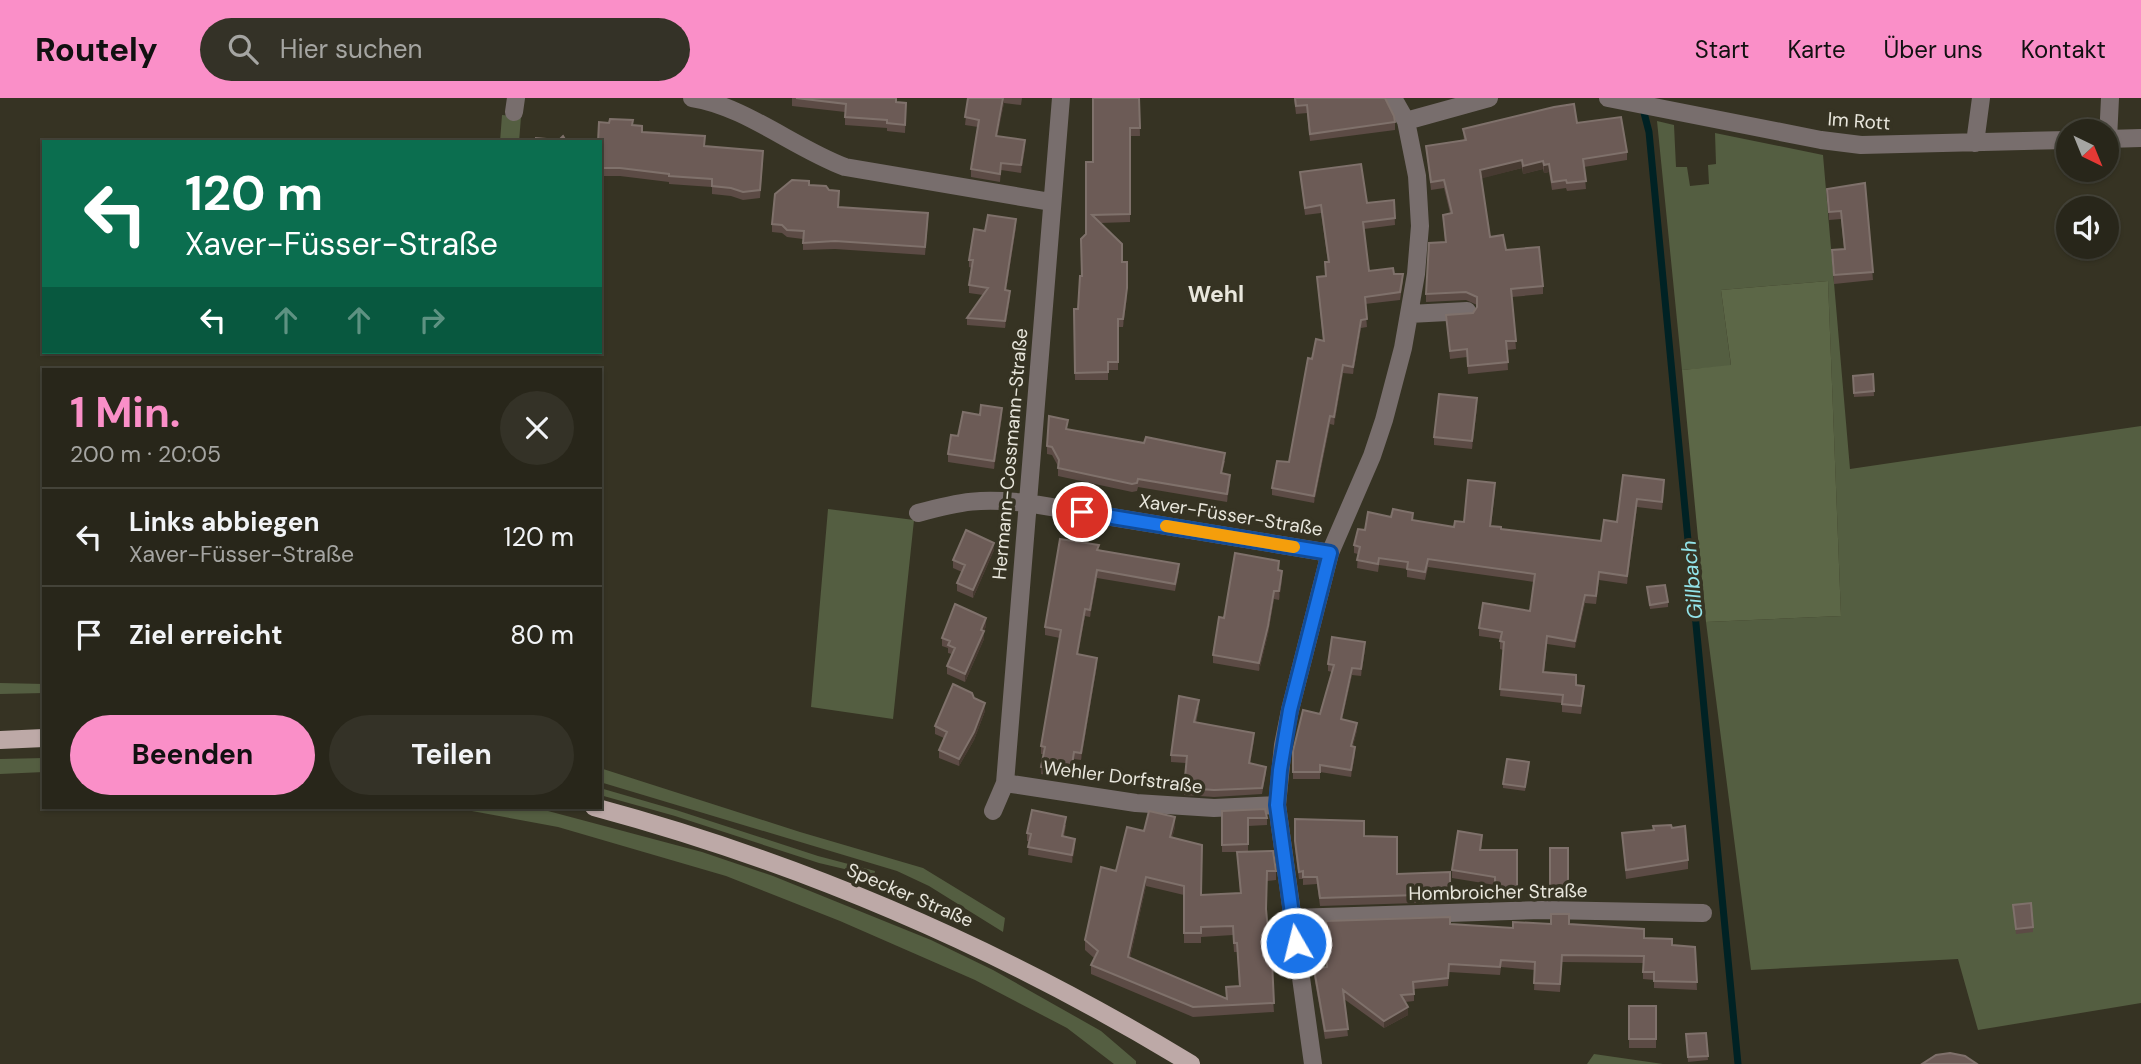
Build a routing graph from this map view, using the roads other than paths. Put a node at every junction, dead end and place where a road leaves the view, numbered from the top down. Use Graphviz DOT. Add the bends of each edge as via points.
graph roads {
  1 [pos="692,98"];
  2 [pos="1061,98"];
  3 [pos="1393,98"];
  4 [pos="1489,98"];
  5 [pos="1981,98"];
  6 [pos="2110,98"];
  7 [pos="1616,100"];
  8 [pos="2108,119"];
  9 [pos="1406,121"];
  10 [pos="2141,138"];
  11 [pos="2119,139"];
  12 [pos="2056,140"];
  13 [pos="1975,143"];
  14 [pos="1051,202"];
  15 [pos="1467,311"];
  16 [pos="1409,314"];
  17 [pos="1027,503"];
  18 [pos="918,513"];
  19 [pos="1330,553"];
  20 [pos="0,731"];
  21 [pos="41,738"];
  22 [pos="0,740"];
  23 [pos="1005,783"];
  24 [pos="1277,805"];
  25 [pos="600,809"];
  26 [pos="992,811"];
  27 [pos="1703,913"];
  28 [pos="1292,918"];
  29 [pos="1191,1064"];
  30 [pos="1313,1064"];
  1 -- 14 [label="street" via="729,109 845,167"];
  2 -- 14 [label="street, Hermann-Cossmann-Straße"];
  3 -- 9 [label="street"];
  4 -- 9 [label="street"];
  5 -- 13 [label="street"];
  6 -- 8 [label="street"];
  7 -- 13 [label="street, Im Rott" via="1842,144"];
  9 -- 16 [label="street" via="1417,176 1420,226"];
  10 -- 11 [label="street"];
  12 -- 13 [label="street, Im Rott"];
  14 -- 17 [label="street, Hermann-Cossmann-Straße"];
  15 -- 16 [label="street"];
  16 -- 19 [label="street" via="1372,456"];
  17 -- 18 [label="street, Xaver-Füsser-Straße" via="968,500"];
  17 -- 19 [label="street, Xaver-Füsser-Straße"];
  17 -- 23 [label="street, Hermann-Cossmann-Straße"];
  19 -- 24 [label="street" via="1290,710"];
  20 -- 21 [label="main road"];
  21 -- 22 [label="main road"];
  23 -- 24 [label="street, Wehler Dorfstraße" via="1136,803 1214,808"];
  23 -- 26 [label="street, Hermann-Cossmann-Straße"];
  24 -- 28 [label="street"];
  25 -- 29 [label="main road, Specker Straße" via="812,876 909,917 982,949"];
  27 -- 28 [label="street, Hombroicher Straße" via="1543,910"];
  28 -- 30 [label="street"];
}
